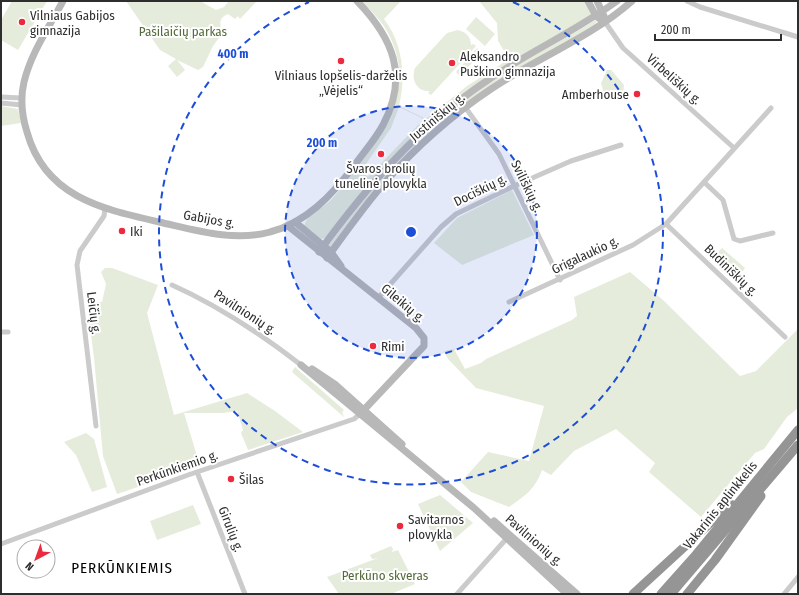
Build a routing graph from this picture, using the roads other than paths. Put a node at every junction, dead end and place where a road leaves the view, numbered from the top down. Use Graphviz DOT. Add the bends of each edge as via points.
graph roads {
  1 [pos="63,1"];
  2 [pos="357,1"];
  3 [pos="588,1"];
  4 [pos="597,1"];
  5 [pos="617,1"];
  6 [pos="632,1"];
  7 [pos="687,1"];
  8 [pos="603,11"];
  9 [pos="596,16"];
  10 [pos="605,22"];
  11 [pos="798,36"];
  12 [pos="1,97"];
  13 [pos="21,101"];
  14 [pos="1,103"];
  15 [pos="465,107"];
  16 [pos="771,108"];
  17 [pos="621,145"];
  18 [pos="734,148"];
  19 [pos="704,182"];
  20 [pos="514,186"];
  21 [pos="106,209"];
  22 [pos="295,222"];
  23 [pos="666,224"];
  24 [pos="288,226"];
  25 [pos="773,233"];
  26 [pos="321,249"];
  27 [pos="329,255"];
  28 [pos="560,280"];
  29 [pos="172,285"];
  30 [pos="378,298"];
  31 [pos="509,302"];
  32 [pos="1,332"];
  33 [pos="8,332"];
  34 [pos="784,337"];
  35 [pos="301,365"];
  36 [pos="362,412"];
  37 [pos="96,426"];
  38 [pos="798,430"];
  39 [pos="798,445"];
  40 [pos="786,459"];
  41 [pos="197,472"];
  42 [pos="751,486"];
  43 [pos="509,537"];
  44 [pos="1,544"];
  45 [pos="798,577"];
  46 [pos="671,590"];
  47 [pos="245,594"];
  48 [pos="457,594"];
  49 [pos="567,594"];
  50 [pos="578,594"];
  51 [pos="633,594"];
  52 [pos="661,594"];
  53 [pos="687,594"];
  54 [pos="784,594"];
  1 -- 13 [label="street, Gabijos g." via="35,51 28,68"];
  2 -- 22 [label="street, Gabijos g." via="376,22 394,58 395,78 390,109 380,130 336,188 325,201"];
  3 -- 9 [label="street"];
  4 -- 8 [label="street"];
  5 -- 8 [label="street, Justiniškių g."];
  6 -- 10 [label="street, Justiniškių g."];
  7 -- 11 [label="street"];
  8 -- 9 [label="street, Justiniškių g."];
  8 -- 10 [label="street"];
  9 -- 10 [label="street"];
  9 -- 26 [label="street, Justiniškių g." via="489,79 436,118 382,172"];
  10 -- 15 [label="street, Justiniškių g." via="492,88"];
  10 -- 18 [label="street, Virbeliškių g." via="628,53"];
  12 -- 13 [label="street"];
  13 -- 14 [label="street"];
  13 -- 21 [label="street, Gabijos g." via="29,140 51,176 76,196"];
  15 -- 20 [label="street, Sviliškių g." via="499,154"];
  15 -- 27 [label="street, Justiniškių g." via="390,176"];
  16 -- 18 [label="street"];
  17 -- 20 [label="street, Dociškių g." via="579,158"];
  18 -- 19 [label="street"];
  19 -- 23 [label="street"];
  19 -- 25 [label="street" via="723,200 734,239 738,241"];
  20 -- 28 [label="street, Sviliškių g."];
  20 -- 30 [label="street, Dociškių g." via="456,214"];
  21 -- 24 [label="street, Gabijos g." via="228,236 256,235"];
  21 -- 37 [label="street, Leičių g." via="80,251 77,265"];
  22 -- 24 [label="street, Gabijos g."];
  22 -- 26 [label="street, Gileikių g."];
  23 -- 28 [label="street, Grigalaukio g." via="634,245"];
  23 -- 34 [label="street, Budiniškių g."];
  24 -- 26 [label="street, Gileikių g."];
  26 -- 27 [label="street, Gileikių g."];
  27 -- 30 [label="street, Gileikių g."];
  28 -- 31 [label="street, Grigalaukio g."];
  29 -- 35 [label="street, Pavilnionių g." via="203,299 240,321"];
  30 -- 36 [label="street, Gileikių g." via="423,335 425,342"];
  32 -- 33 [label="street"];
  35 -- 36 [label="street, Pavilnionių g."];
  36 -- 41 [label="street, Perkūnkiemio g." via="354,419"];
  36 -- 43 [label="street, Pavilnionių g." via="390,440 405,449"];
  38 -- 42 [label="highway, Vakarinis aplinkkelis"];
  39 -- 40 [label="highway, Vakarinis aplinkkelis"];
  40 -- 46 [label="highway, Vakarinis aplinkkelis"];
  40 -- 53 [label="highway" via="719,554"];
  41 -- 44 [label="street, Perkūnkiemio g."];
  41 -- 47 [label="street, Girulių g."];
  42 -- 46 [label="highway, Vakarinis aplinkkelis"];
  42 -- 51 [label="highway"];
  43 -- 48 [label="street"];
  43 -- 49 [label="street, Pavilnionių g."];
  43 -- 50 [label="street, Pavilnionių g."];
  45 -- 54 [label="street"];
  46 -- 52 [label="highway, Vakarinis aplinkkelis"];
}
